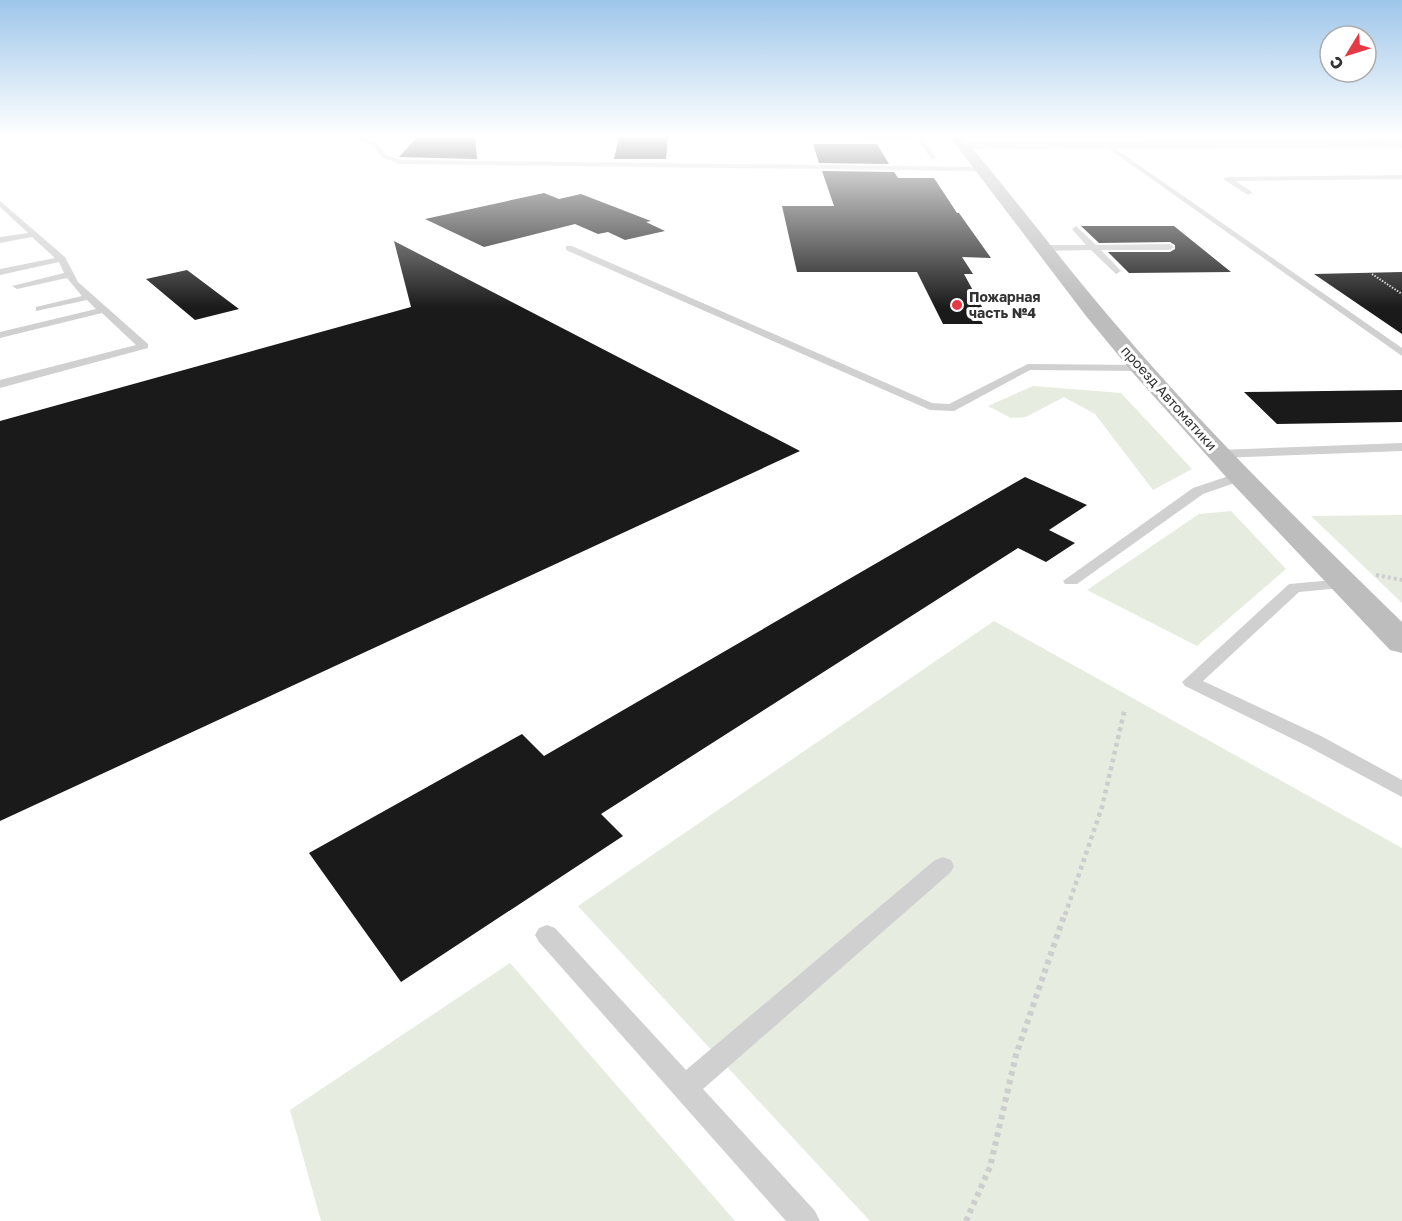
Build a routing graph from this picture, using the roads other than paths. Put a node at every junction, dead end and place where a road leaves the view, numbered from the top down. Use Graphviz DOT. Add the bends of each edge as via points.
graph roads {
  1 [pos="1000,194"];
  2 [pos="1176,194"];
  3 [pos="0,203"];
  4 [pos="1076,228"];
  5 [pos="34,234"];
  6 [pos="0,240"];
  7 [pos="569,248"];
  8 [pos="1042,248"];
  9 [pos="1094,248"];
  10 [pos="1170,248"];
  11 [pos="62,259"];
  12 [pos="1116,271"];
  13 [pos="0,272"];
  14 [pos="72,279"];
  15 [pos="17,286"];
  16 [pos="27,294"];
  17 [pos="89,297"];
  18 [pos="40,309"];
  19 [pos="103,310"];
  20 [pos="0,335"];
  21 [pos="1402,353"];
  22 [pos="1141,368"];
  23 [pos="0,384"];
  24 [pos="1402,447"];
  25 [pos="1220,454"];
  26 [pos="1241,476"];
  27 [pos="1071,580"];
  28 [pos="1345,584"];
  29 [pos="1402,642"];
  30 [pos="1402,789"];
  31 [pos="943,866"];
  32 [pos="547,935"];
  33 [pos="684,1088"];
  34 [pos="805,1221"];
  1 -- 8 [label="main road, проезд Автоматики"];
  2 -- 21 [label="lane"];
  3 -- 5 [label="lane"];
  4 -- 9 [label="lane"];
  5 -- 6 [label="lane"];
  5 -- 11 [label="lane"];
  7 -- 22 [label="lane" via="930,406 950,408 1028,367"];
  8 -- 9 [label="lane"];
  8 -- 22 [label="main road, проезд Автоматики"];
  9 -- 10 [label="lane"];
  9 -- 12 [label="lane"];
  11 -- 13 [label="lane"];
  11 -- 14 [label="lane"];
  14 -- 15 [label="lane"];
  14 -- 16 [label="lane"];
  14 -- 17 [label="lane"];
  17 -- 18 [label="lane"];
  17 -- 19 [label="lane"];
  19 -- 20 [label="lane"];
  19 -- 23 [label="lane" via="144,346"];
  22 -- 25 [label="main road, проезд Автоматики"];
  24 -- 25 [label="lane"];
  25 -- 26 [label="main road, проезд Автоматики"];
  26 -- 27 [label="lane" via="1198,491"];
  26 -- 28 [label="main road, проезд Автоматики"];
  28 -- 29 [label="main road, проезд Автоматики"];
  28 -- 30 [label="lane" via="1295,587 1191,682 1314,741"];
  31 -- 33 [label="lane"];
  32 -- 33 [label="lane"];
  33 -- 34 [label="lane"];
}
